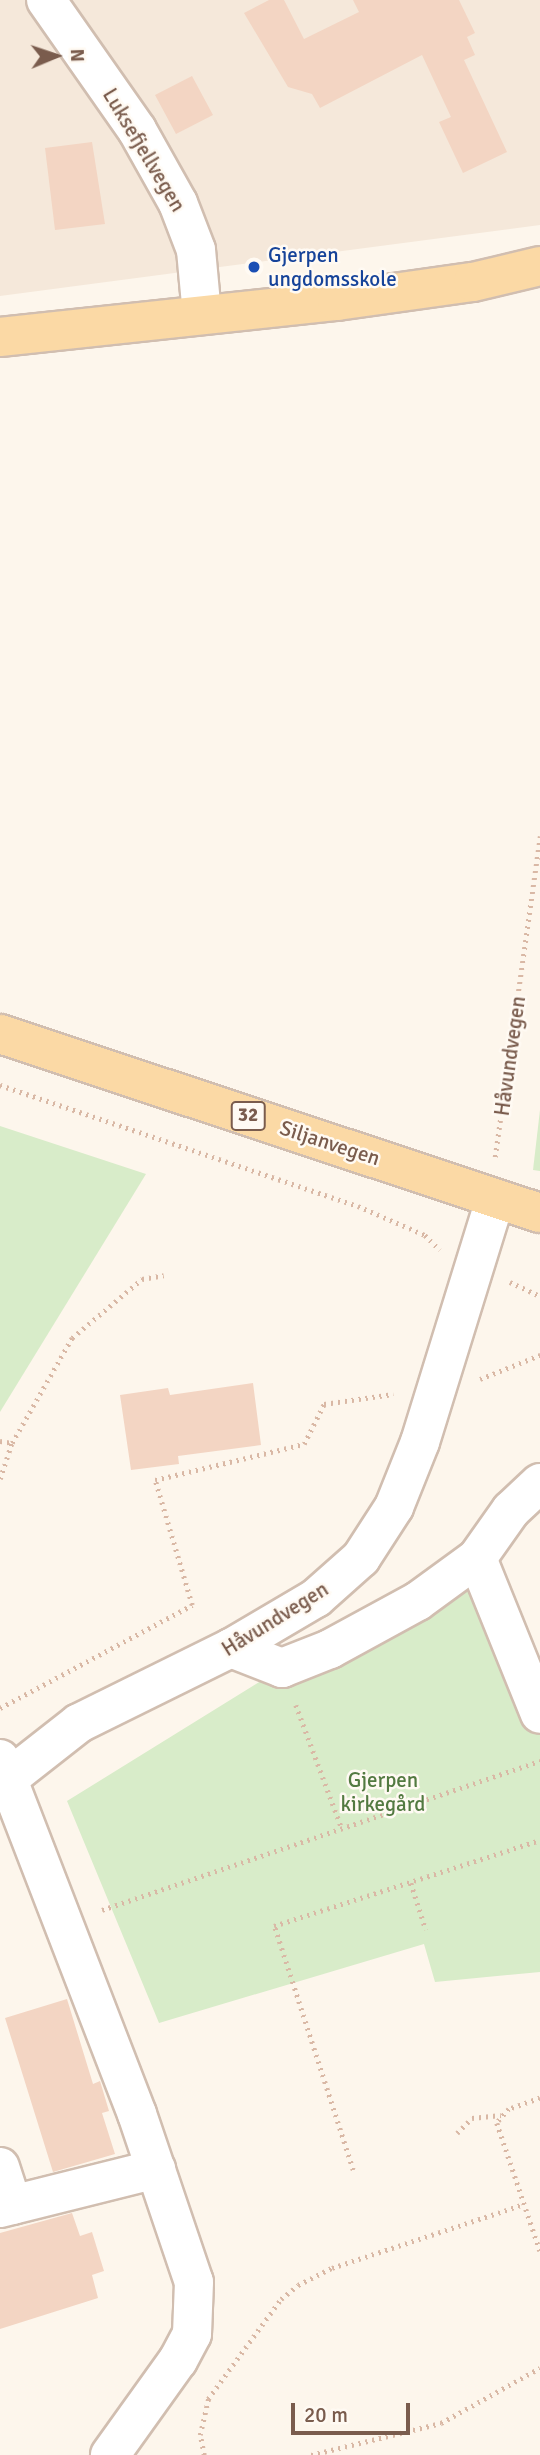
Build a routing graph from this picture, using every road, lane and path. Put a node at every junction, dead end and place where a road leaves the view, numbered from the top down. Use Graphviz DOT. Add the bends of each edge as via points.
graph roads {
  1 [pos="46,0"];
  2 [pos="540,266"];
  3 [pos="202,315"];
  4 [pos="0,337"];
  5 [pos="540,836"];
  6 [pos="0,1034"];
  7 [pos="0,1085"];
  8 [pos="484,1155"];
  9 [pos="495,1199"];
  10 [pos="540,1213"];
  11 [pos="440,1250"];
  12 [pos="164,1275"];
  13 [pos="500,1278"];
  14 [pos="540,1296"];
  15 [pos="540,1354"];
  16 [pos="438,1387"];
  17 [pos="0,1441"];
  18 [pos="12,1443"];
  19 [pos="0,1479"];
  20 [pos="540,1483"];
  21 [pos="477,1558"];
  22 [pos="232,1648"];
  23 [pos="282,1668"];
  24 [pos="0,1708"];
  25 [pos="540,1714"];
  26 [pos="540,1760"];
  27 [pos="2,1774"];
  28 [pos="341,1826"];
  29 [pos="540,1840"];
  30 [pos="411,1883"];
  31 [pos="102,1910"];
  32 [pos="426,1930"];
  33 [pos="540,2098"];
  34 [pos="502,2115"];
  35 [pos="457,2133"];
  36 [pos="0,2167"];
  37 [pos="156,2169"];
  38 [pos="354,2170"];
  39 [pos="524,2204"];
  40 [pos="6,2206"];
  41 [pos="540,2251"];
  42 [pos="540,2368"];
  43 [pos="110,2455"];
  44 [pos="204,2455"];
  45 [pos="311,2455"];
  1 -- 3 [label="street, Luksefjellvegen" via="137,130 178,203 196,250"];
  2 -- 3 [label="main road" via="447,286"];
  3 -- 4 [label="main road"];
  5 -- 8 [label="path, Håvundvegen" via="496,1157"];
  6 -- 9 [label="main road, Siljanvegen / 32"];
  7 -- 11 [label="path" via="358,1206 425,1235"];
  9 -- 10 [label="main road, Siljanvegen / 32"];
  9 -- 16 [label="street, Håvundvegen"];
  12 -- 18 [label="path" via="142,1279 72,1338"];
  13 -- 14 [label="path"];
  15 -- 16 [label="path" via="460,1386"];
  16 -- 22 [label="street, Håvundvegen" via="394,1507 361,1558 316,1598"];
  16 -- 24 [label="path" via="324,1404 304,1444 155,1480 192,1605"];
  17 -- 18 [label="path"];
  18 -- 19 [label="path"];
  20 -- 21 [label="street" via="511,1510"];
  21 -- 23 [label="street" via="418,1601 330,1649"];
  21 -- 25 [label="street"];
  22 -- 23 [label="street"];
  22 -- 27 [label="street, Håvundvegen" via="79,1723"];
  23 -- 28 [label="path"];
  26 -- 28 [label="path"];
  27 -- 37 [label="street"];
  28 -- 31 [label="path"];
  29 -- 30 [label="path"];
  30 -- 32 [label="path"];
  30 -- 38 [label="path" via="274,1926"];
  33 -- 34 [label="path"];
  34 -- 35 [label="path" via="472,2118"];
  34 -- 39 [label="path" via="497,2123 499,2137"];
  36 -- 40 [label="street"];
  37 -- 40 [label="street"];
  37 -- 43 [label="street" via="194,2283 191,2334 178,2360"];
  39 -- 41 [label="path"];
  39 -- 44 [label="path" via="332,2268 298,2285 281,2299 208,2399 200,2435"];
  42 -- 45 [label="path" via="442,2423"];
}
